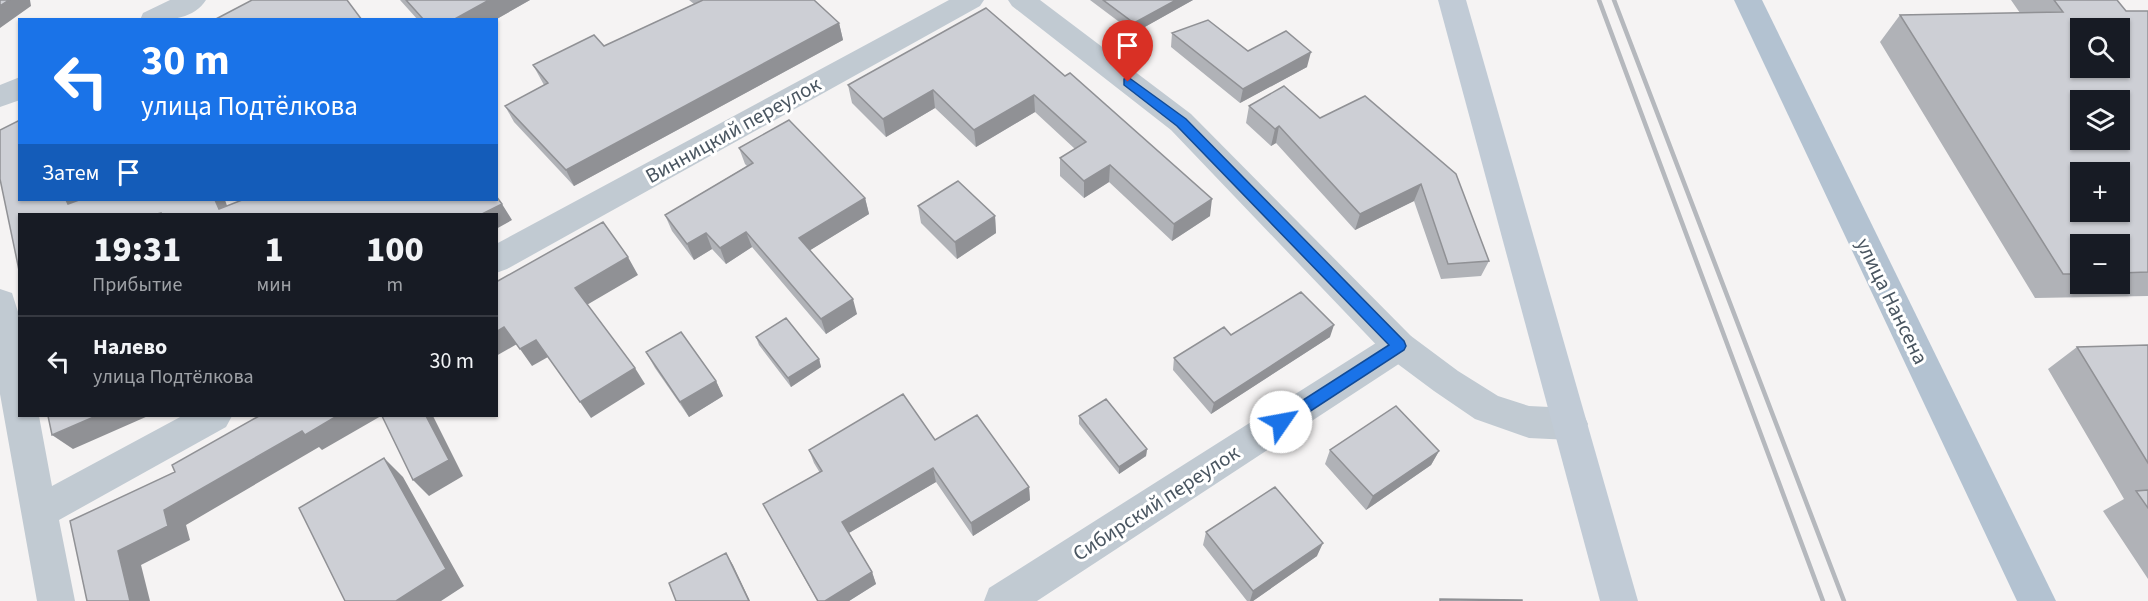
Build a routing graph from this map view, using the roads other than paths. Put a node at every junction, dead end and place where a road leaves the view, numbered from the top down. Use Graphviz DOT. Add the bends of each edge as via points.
graph roads {
  1 [pos="192,0"];
  2 [pos="970,0"];
  3 [pos="1022,0"];
  4 [pos="1452,0"];
  5 [pos="1748,0"];
  6 [pos="157,18"];
  7 [pos="18,88"];
  8 [pos="0,97"];
  9 [pos="498,259"];
  10 [pos="0,303"];
  11 [pos="1399,346"];
  12 [pos="18,397"];
  13 [pos="21,417"];
  14 [pos="212,417"];
  15 [pos="1570,424"];
  16 [pos="39,512"];
  17 [pos="56,601"];
  18 [pos="1003,601"];
  19 [pos="1619,601"];
  20 [pos="2037,601"];
  1 -- 6 [label="street"];
  2 -- 9 [label="street, Винницкий переулок"];
  3 -- 11 [label="street" via="1181,122"];
  4 -- 15 [label="main road"];
  5 -- 20 [label="main road, улица Нансена"];
  7 -- 8 [label="street"];
  10 -- 12 [label="street"];
  11 -- 15 [label="street" via="1487,408 1529,422"];
  11 -- 18 [label="street, Сибирский переулок"];
  13 -- 16 [label="street"];
  14 -- 16 [label="street"];
  15 -- 19 [label="main road"];
  16 -- 17 [label="street"];
}
